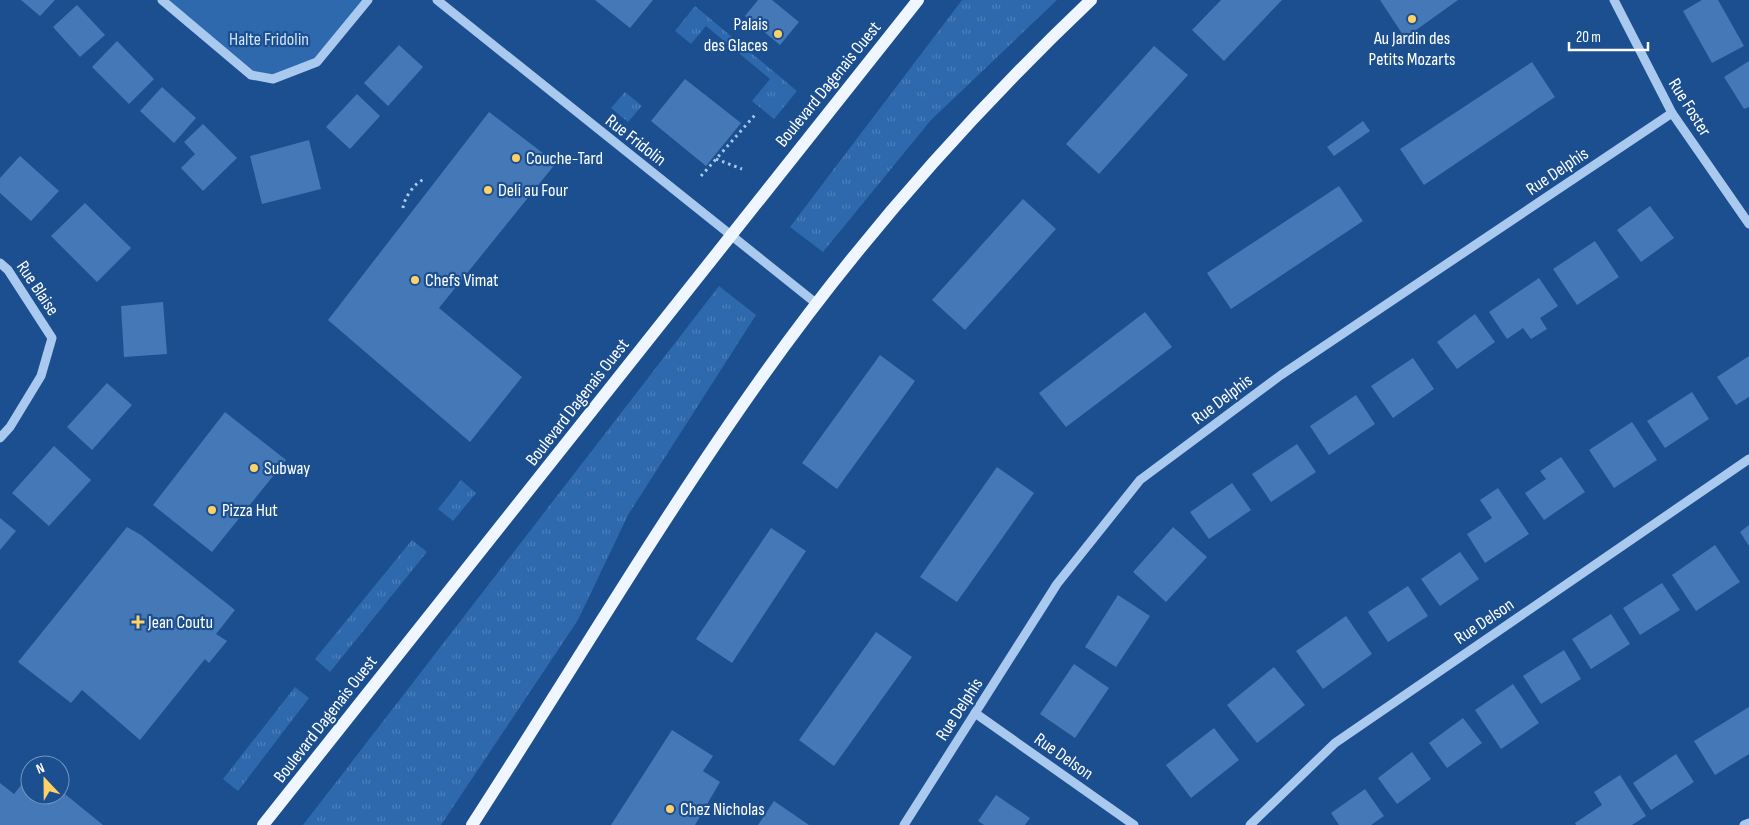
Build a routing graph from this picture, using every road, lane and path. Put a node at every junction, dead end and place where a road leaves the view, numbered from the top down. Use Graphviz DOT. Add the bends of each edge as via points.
graph roads {
  1 [pos="162,0"];
  2 [pos="368,0"];
  3 [pos="437,0"];
  4 [pos="918,0"];
  5 [pos="1091,0"];
  6 [pos="1614,0"];
  7 [pos="1672,113"];
  8 [pos="754,115"];
  9 [pos="716,159"];
  10 [pos="742,169"];
  11 [pos="701,176"];
  12 [pos="425,179"];
  13 [pos="403,208"];
  14 [pos="1749,224"];
  15 [pos="730,236"];
  16 [pos="0,263"];
  17 [pos="817,304"];
  18 [pos="0,438"];
  19 [pos="1749,459"];
  20 [pos="975,713"];
  21 [pos="1749,823"];
  22 [pos="263,825"];
  23 [pos="472,825"];
  24 [pos="904,825"];
  25 [pos="1134,825"];
  26 [pos="1250,825"];
  27 [pos="1744,825"];
  1 -- 2 [label="street" via="250,75 273,79 317,62"];
  3 -- 15 [label="street, Rue Fridolin"];
  4 -- 15 [label="main road, Boulevard Dagenais Ouest"];
  5 -- 17 [label="main road" via="954,140"];
  6 -- 7 [label="street, Rue Foster"];
  7 -- 14 [label="street, Rue Foster"];
  7 -- 20 [label="street, Rue Delphis" via="1281,375 1140,480 1057,584"];
  8 -- 9 [label="path"];
  9 -- 10 [label="path"];
  9 -- 11 [label="path"];
  12 -- 13 [label="path" via="404,201"];
  15 -- 17 [label="street, Rue Fridolin"];
  15 -- 22 [label="main road, Boulevard Dagenais Ouest"];
  16 -- 18 [label="street, Rue Blaise" via="8,270 52,338 41,376"];
  17 -- 23 [label="main road" via="712,450"];
  19 -- 26 [label="street, Rue Delson" via="1334,743"];
  20 -- 24 [label="street, Rue Delphis"];
  20 -- 25 [label="street, Rue Delson"];
  21 -- 27 [label="street"];
}
